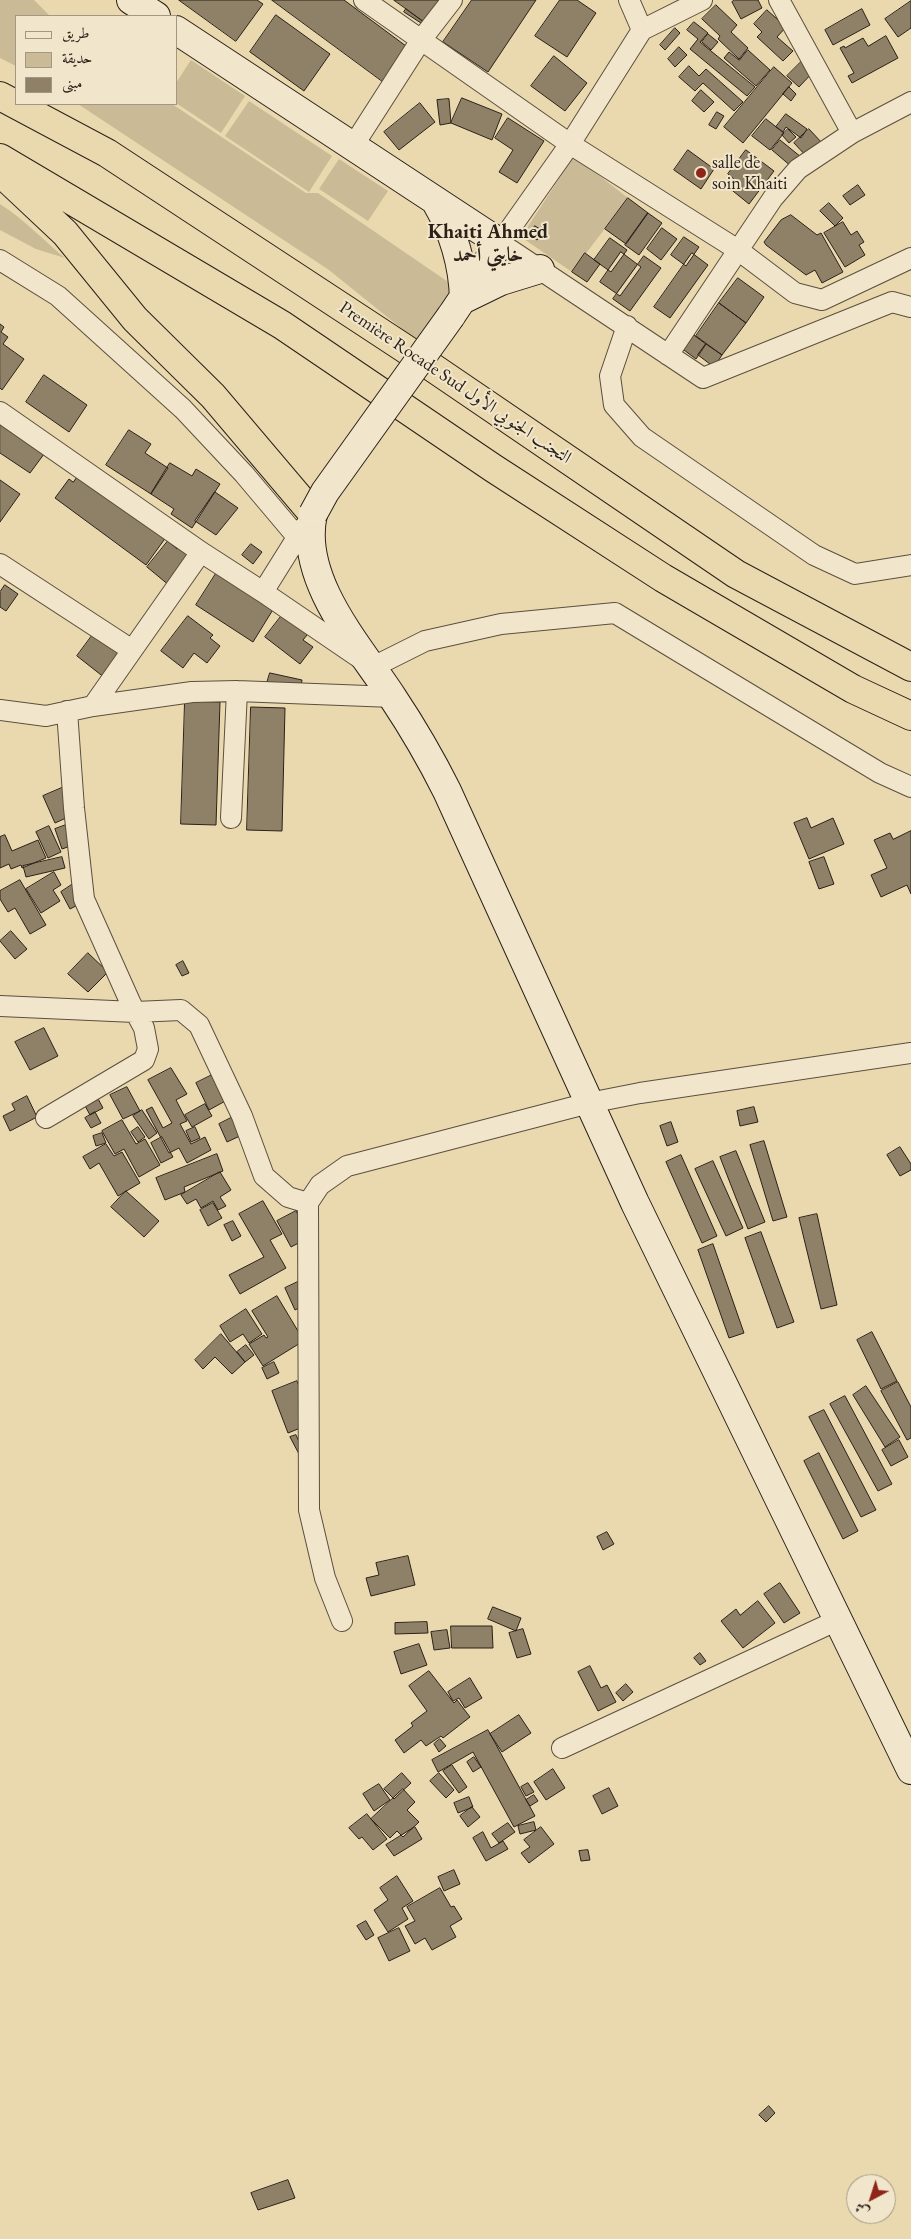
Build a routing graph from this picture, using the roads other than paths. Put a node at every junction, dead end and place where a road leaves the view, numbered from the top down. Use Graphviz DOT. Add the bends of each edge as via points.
graph roads {
  1 [pos="131,0"];
  2 [pos="364,0"];
  3 [pos="452,0"];
  4 [pos="629,0"];
  5 [pos="702,0"];
  6 [pos="779,0"];
  7 [pos="154,15"];
  8 [pos="642,30"];
  9 [pos="178,31"];
  10 [pos="421,40"];
  11 [pos="0,96"];
  12 [pos="911,102"];
  13 [pos="15,104"];
  14 [pos="17,105"];
  15 [pos="852,133"];
  16 [pos="570,144"];
  17 [pos="353,146"];
  18 [pos="0,158"];
  19 [pos="0,172"];
  20 [pos="435,200"];
  21 [pos="500,243"];
  22 [pos="738,250"];
  23 [pos="911,258"];
  24 [pos="0,260"];
  25 [pos="540,269"];
  26 [pos="911,307"];
  27 [pos="457,308"];
  28 [pos="627,326"];
  29 [pos="668,355"];
  30 [pos="0,412"];
  31 [pos="313,514"];
  32 [pos="296,537"];
  33 [pos="201,552"];
  34 [pos="314,557"];
  35 [pos="0,564"];
  36 [pos="911,565"];
  37 [pos="263,592"];
  38 [pos="132,650"];
  39 [pos="372,667"];
  40 [pos="911,667"];
  41 [pos="237,691"];
  42 [pos="393,697"];
  43 [pos="93,706"];
  44 [pos="0,710"];
  45 [pos="67,711"];
  46 [pos="911,716"];
  47 [pos="911,787"];
  48 [pos="231,818"];
  49 [pos="0,1006"];
  50 [pos="135,1012"];
  51 [pos="911,1053"];
  52 [pos="589,1103"];
  53 [pos="46,1118"];
  54 [pos="308,1203"];
  55 [pos="342,1620"];
  56 [pos="838,1620"];
  57 [pos="562,1748"];
  58 [pos="911,1770"];
  1 -- 7 [label="main road"];
  2 -- 10 [label="street"];
  3 -- 10 [label="street"];
  4 -- 8 [label="street"];
  5 -- 8 [label="street"];
  6 -- 15 [label="street"];
  8 -- 16 [label="street"];
  9 -- 17 [label="main road"];
  10 -- 16 [label="street"];
  10 -- 17 [label="street"];
  11 -- 13 [label="highway, Première Rocade Sud التجنب الجنوبي الأول"];
  12 -- 15 [label="street"];
  14 -- 40 [label="highway, Première Rocade Sud التجنب الجنوبي الأول" via="107,153 404,348 736,574"];
  15 -- 22 [label="street" via="798,169 773,198"];
  16 -- 21 [label="street"];
  16 -- 22 [label="street"];
  17 -- 20 [label="main road"];
  18 -- 46 [label="highway" via="282,325 663,578 853,689"];
  19 -- 31 [label="highway" via="65,234 135,319 204,386"];
  20 -- 21 [label="main road"];
  20 -- 27 [label="main road" via="451,230 463,280"];
  21 -- 25 [label="street"];
  21 -- 27 [label="main road"];
  22 -- 23 [label="street" via="794,293 822,300"];
  22 -- 29 [label="street"];
  24 -- 32 [label="street" via="58,296 183,409 244,474"];
  25 -- 27 [label="main road" via="501,281"];
  25 -- 28 [label="street"];
  26 -- 29 [label="street" via="892,302 702,378"];
  27 -- 31 [label="main road, bridge" via="325,492"];
  28 -- 29 [label="street"];
  28 -- 36 [label="street" via="610,376 614,405 642,437 814,555 855,574"];
  30 -- 33 [label="street"];
  31 -- 32 [label="street"];
  31 -- 34 [label="main road" via="310,535"];
  32 -- 34 [label="street"];
  32 -- 37 [label="street"];
  33 -- 37 [label="street"];
  33 -- 38 [label="street"];
  34 -- 39 [label="main road" via="330,603"];
  35 -- 38 [label="street"];
  37 -- 39 [label="street"];
  38 -- 43 [label="street"];
  39 -- 42 [label="main road"];
  39 -- 47 [label="street" via="424,641 501,624 616,613 880,774"];
  41 -- 42 [label="street"];
  41 -- 43 [label="street" via="192,692"];
  41 -- 48 [label="street"];
  42 -- 52 [label="main road" via="447,791"];
  43 -- 45 [label="street"];
  44 -- 45 [label="street" via="46,716"];
  45 -- 50 [label="street" via="84,899"];
  49 -- 50 [label="street"];
  50 -- 53 [label="street" via="144,1028 148,1049 144,1060"];
  50 -- 54 [label="street" via="181,1010 199,1025 242,1116 264,1176 288,1197"];
  51 -- 52 [label="street"];
  52 -- 54 [label="street" via="347,1166 320,1185"];
  52 -- 56 [label="main road"];
  54 -- 55 [label="street" via="309,1510 325,1578"];
  56 -- 57 [label="street"];
  56 -- 58 [label="main road"];
}
